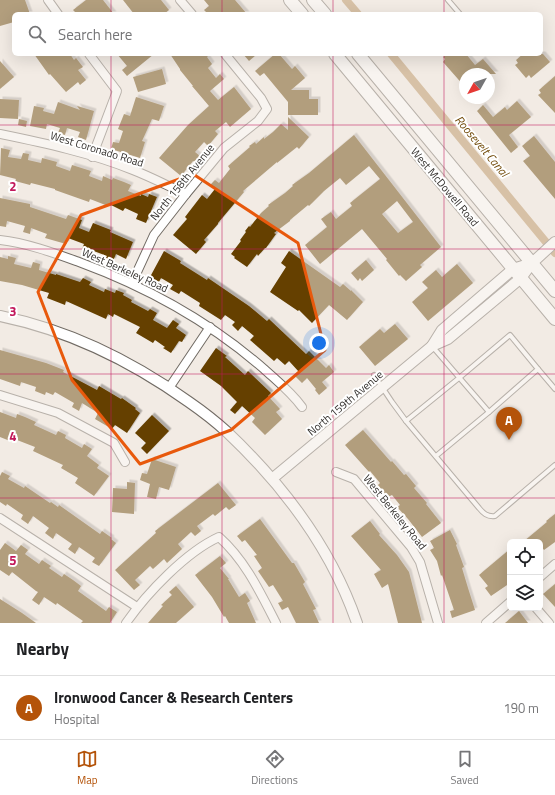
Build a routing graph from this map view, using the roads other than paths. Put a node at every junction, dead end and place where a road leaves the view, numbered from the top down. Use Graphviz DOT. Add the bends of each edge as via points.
graph roads {
  1 [pos="48,0"];
  2 [pos="180,0"];
  3 [pos="290,0"];
  4 [pos="313,0"];
  5 [pos="448,0"];
  6 [pos="57,12"];
  7 [pos="190,12"];
  8 [pos="300,12"];
  9 [pos="323,12"];
  10 [pos="458,12"];
  11 [pos="91,56"];
  12 [pos="227,56"];
  13 [pos="337,56"];
  14 [pos="360,56"];
  15 [pos="0,134"];
  16 [pos="92,157"];
  17 [pos="186,194"];
  18 [pos="0,240"];
  19 [pos="555,242"];
  20 [pos="532,263"];
  21 [pos="517,274"];
  22 [pos="132,283"];
  23 [pos="555,291"];
  24 [pos="0,316"];
  25 [pos="555,319"];
  26 [pos="210,327"];
  27 [pos="432,346"];
  28 [pos="538,369"];
  29 [pos="374,375"];
  30 [pos="460,378"];
  31 [pos="169,388"];
  32 [pos="382,388"];
  33 [pos="555,389"];
  34 [pos="0,395"];
  35 [pos="302,407"];
  36 [pos="489,412"];
  37 [pos="406,420"];
  38 [pos="436,456"];
  39 [pos="126,462"];
  40 [pos="555,465"];
  41 [pos="336,472"];
  42 [pos="272,478"];
  43 [pos="0,518"];
  44 [pos="555,564"];
  45 [pos="542,575"];
  46 [pos="507,605"];
  47 [pos="137,607"];
  48 [pos="539,611"];
  49 [pos="126,623"];
  50 [pos="276,623"];
  51 [pos="357,623"];
  52 [pos="438,623"];
  53 [pos="486,623"];
  54 [pos="549,623"];
  1 -- 6 [label="street"];
  2 -- 7 [label="street"];
  3 -- 8 [label="main road"];
  4 -- 9 [label="main road"];
  5 -- 10 [label="lane"];
  11 -- 16 [label="street" via="117,90"];
  12 -- 17 [label="street, North 158th Avenue" via="267,109 258,120 224,148"];
  13 -- 21 [label="main road, West McDowell Road"];
  14 -- 20 [label="main road, West McDowell Road"];
  15 -- 16 [label="street, West Coronado Road"];
  16 -- 17 [label="street, West Coronado Road" via="132,170"];
  17 -- 22 [label="street, North 158th Avenue" via="154,235"];
  18 -- 22 [label="street, West Berkeley Road" via="65,257"];
  19 -- 20 [label="street, North 159th Avenue"];
  20 -- 21 [label="street, North 159th Avenue"];
  20 -- 23 [label="main road, West McDowell Road"];
  21 -- 25 [label="main road, West McDowell Road"];
  21 -- 27 [label="street, North 159th Avenue" via="442,330"];
  22 -- 26 [label="street, West Berkeley Road"];
  24 -- 31 [label="street" via="53,330 91,346"];
  26 -- 31 [label="street"];
  26 -- 35 [label="street, West Berkeley Road" via="293,394"];
  27 -- 30 [label="lane"];
  27 -- 32 [label="street, North 159th Avenue"];
  28 -- 30 [label="lane" via="510,335"];
  28 -- 33 [label="lane"];
  28 -- 36 [label="lane"];
  29 -- 32 [label="lane"];
  30 -- 36 [label="lane"];
  30 -- 37 [label="lane"];
  31 -- 42 [label="street" via="227,431"];
  32 -- 37 [label="lane"];
  32 -- 42 [label="street, North 159th Avenue"];
  34 -- 39 [label="street" via="58,413 114,444"];
  36 -- 38 [label="lane"];
  37 -- 38 [label="lane"];
  38 -- 40 [label="lane" via="478,508 490,516 495,516"];
  41 -- 52 [label="street, West Berkeley Road" via="354,479 412,547 420,562"];
  42 -- 51 [label="street" via="325,554"];
  43 -- 47 [label="street"];
  44 -- 45 [label="street"];
  46 -- 53 [label="street"];
  47 -- 49 [label="street"];
  47 -- 50 [label="street" via="168,575 207,542 219,537 256,583"];
  48 -- 54 [label="street"];
}
